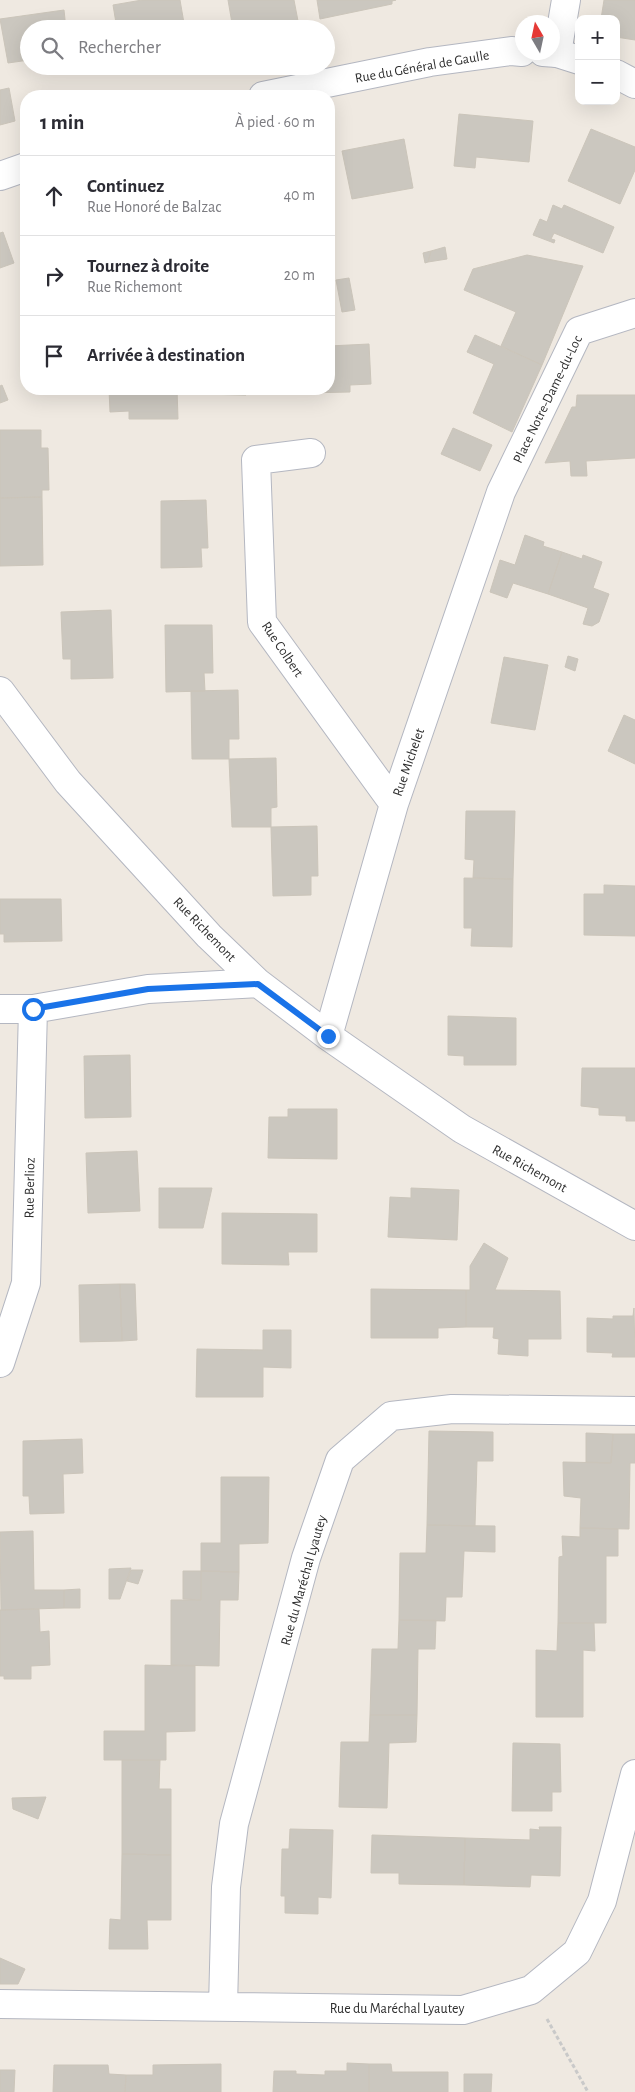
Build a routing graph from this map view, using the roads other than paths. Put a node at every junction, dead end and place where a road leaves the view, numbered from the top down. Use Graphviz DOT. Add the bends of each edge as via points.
graph roads {
  1 [pos="566,0"];
  2 [pos="515,51"];
  3 [pos="560,55"];
  4 [pos="620,76"];
  5 [pos="635,84"];
  6 [pos="292,90"];
  7 [pos="20,169"];
  8 [pos="0,176"];
  9 [pos="635,313"];
  10 [pos="311,453"];
  11 [pos="501,492"];
  12 [pos="0,691"];
  13 [pos="394,804"];
  14 [pos="258,984"];
  15 [pos="33,1009"];
  16 [pos="0,1010"];
  17 [pos="328,1036"];
  18 [pos="635,1226"];
  19 [pos="0,1363"];
  20 [pos="635,1411"];
  21 [pos="635,1774"];
  22 [pos="0,2004"];
  23 [pos="223,2007"];
  1 -- 3 [label="street"];
  2 -- 6 [label="street, Rue du Général de Gaulle" via="430,62"];
  4 -- 5 [label="street"];
  7 -- 8 [label="street"];
  9 -- 11 [label="street, Place Notre-Dame-du-Loc" via="579,331"];
  10 -- 13 [label="street, Rue Colbert" via="256,460 262,622"];
  11 -- 13 [label="street, Rue Michelet"];
  12 -- 14 [label="street, Rue Richemont" via="68,782 209,936"];
  13 -- 17 [label="street, Rue Michelet"];
  14 -- 15 [label="street" via="148,989"];
  14 -- 17 [label="street, Rue Richemont"];
  15 -- 16 [label="street"];
  15 -- 19 [label="street, Rue Berlioz" via="26,1283"];
  17 -- 18 [label="street, Rue Richemont" via="462,1129"];
  20 -- 23 [label="street, Rue du Maréchal Lyautey" via="452,1410 390,1416 340,1460 306,1558 234,1824 226,1887"];
  21 -- 23 [label="street, Rue du Maréchal Lyautey" via="602,1901 576,1952 531,1990 464,2010"];
  22 -- 23 [label="street, Rue du Maréchal Lyautey"];
}
